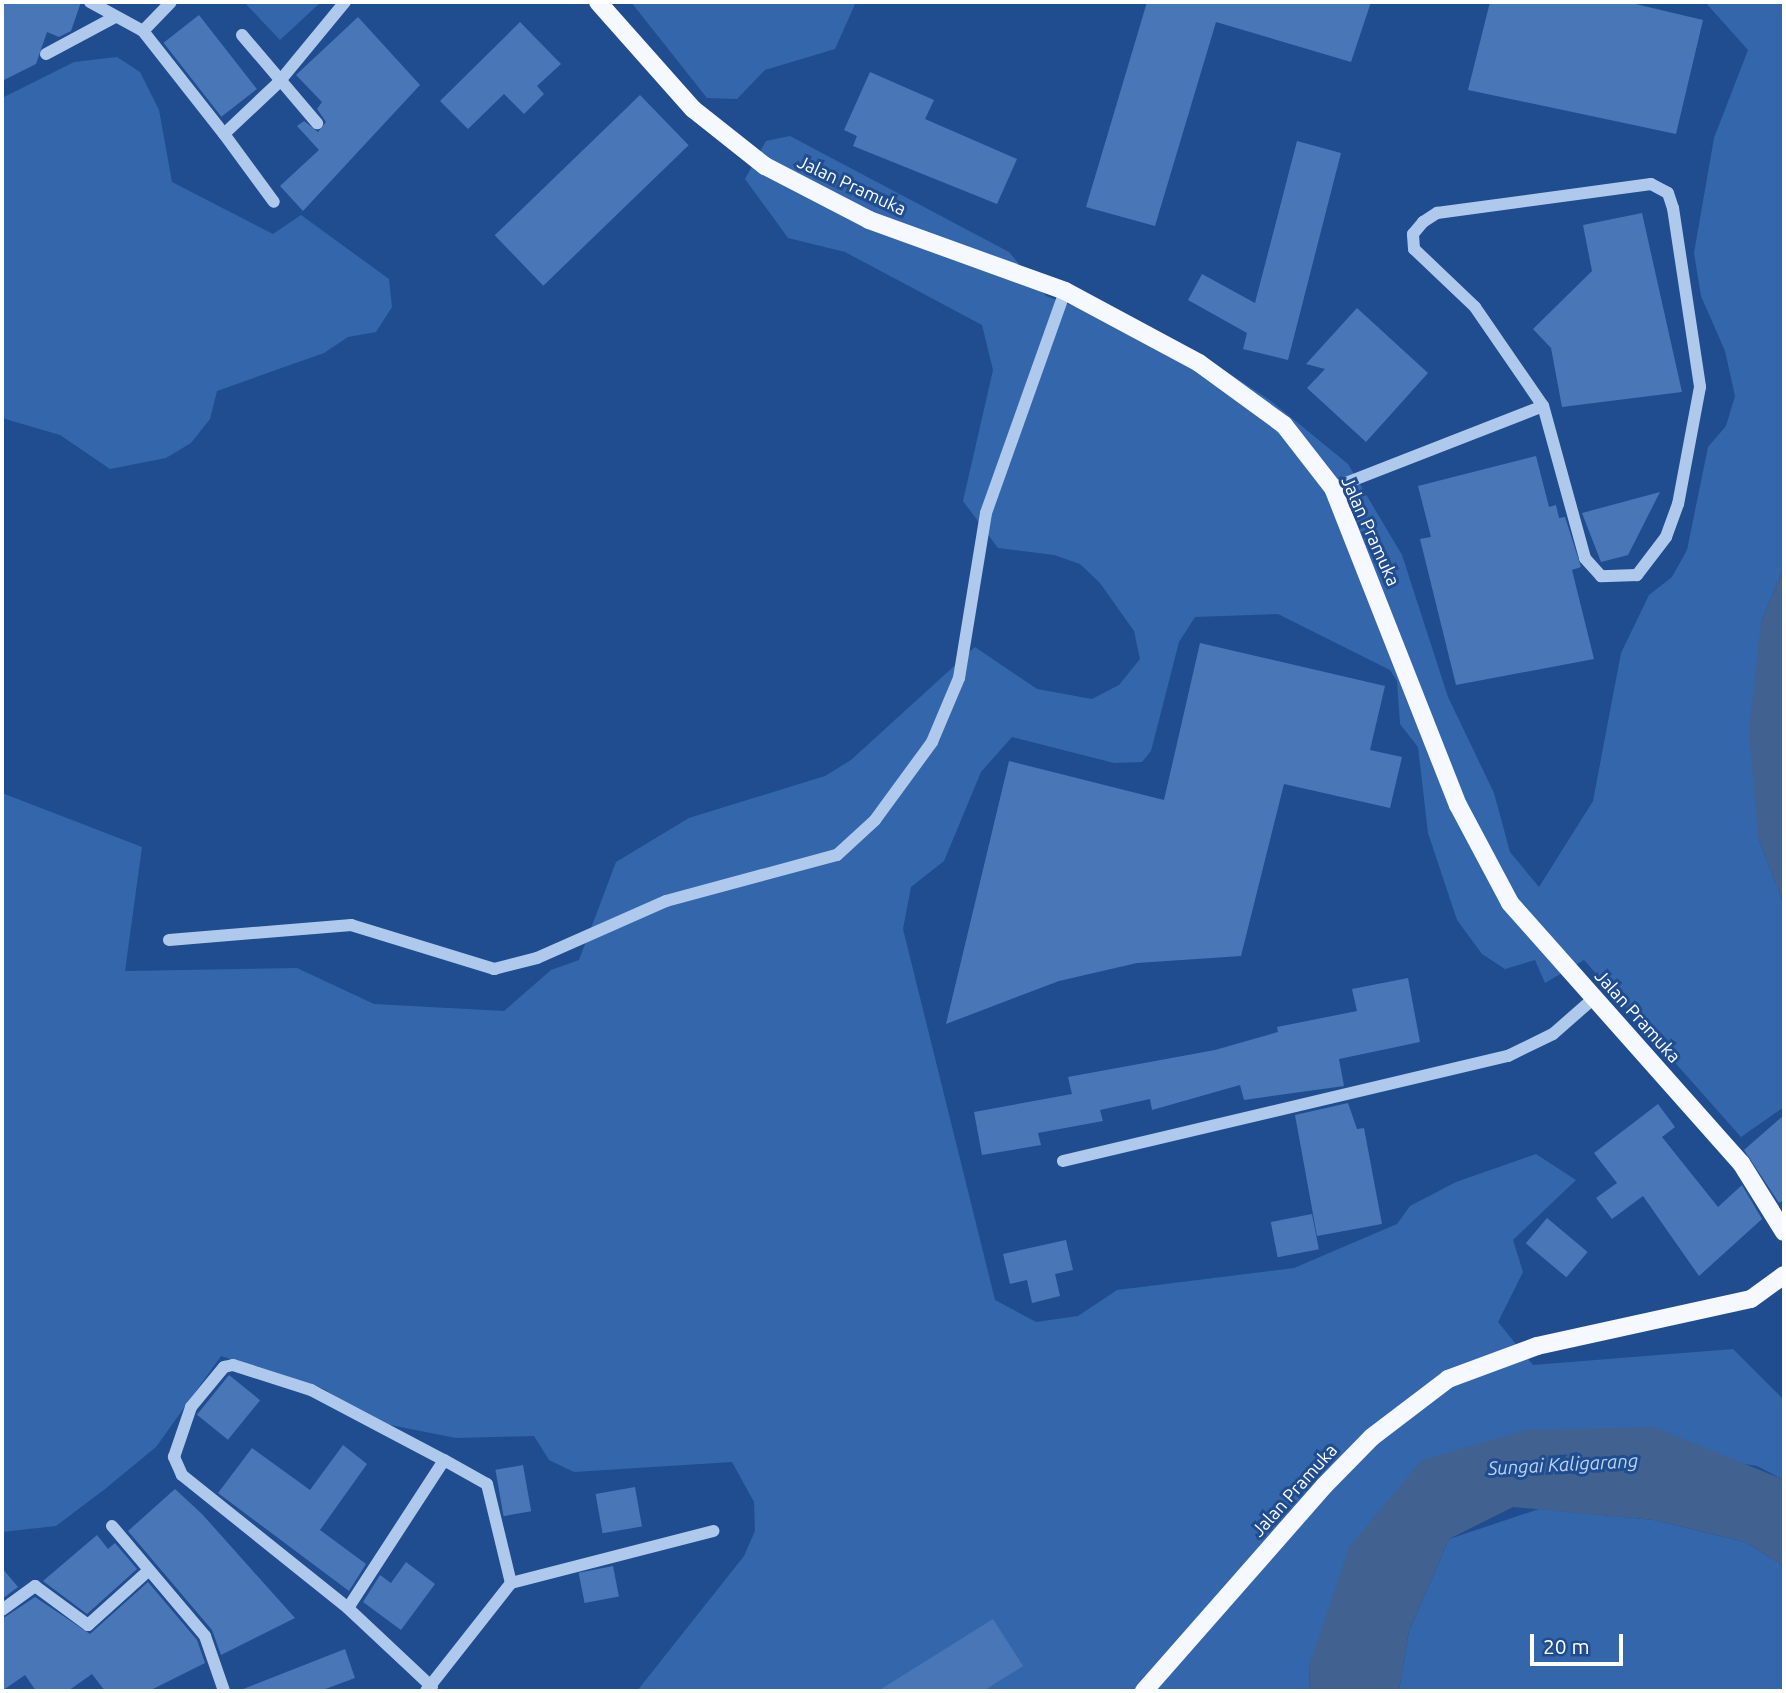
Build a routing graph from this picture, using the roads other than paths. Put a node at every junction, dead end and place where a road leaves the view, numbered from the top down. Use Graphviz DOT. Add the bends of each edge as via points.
graph roads {
  1 [pos="90,2"];
  2 [pos="171,2"];
  3 [pos="345,2"];
  4 [pos="598,2"];
  5 [pos="115,17"];
  6 [pos="142,31"];
  7 [pos="242,35"];
  8 [pos="46,54"];
  9 [pos="279,82"];
  10 [pos="317,123"];
  11 [pos="225,134"];
  12 [pos="274,202"];
  13 [pos="1065,291"];
  14 [pos="1544,406"];
  15 [pos="1333,488"];
  16 [pos="169,940"];
  17 [pos="1594,998"];
  18 [pos="1063,1161"];
  19 [pos="1784,1232"];
  20 [pos="1784,1275"];
  21 [pos="444,1460"];
  22 [pos="112,1527"];
  23 [pos="713,1531"];
  24 [pos="149,1570"];
  25 [pos="511,1583"];
  26 [pos="348,1608"];
  27 [pos="2,1610"];
  28 [pos="429,1689"];
  29 [pos="224,1691"];
  30 [pos="1144,1691"];
  1 -- 5 [label="street"];
  2 -- 6 [label="street"];
  3 -- 9 [label="street"];
  4 -- 13 [label="main road, Jalan Pramuka" via="693,109 765,166 869,220"];
  5 -- 6 [label="street"];
  5 -- 8 [label="street"];
  6 -- 11 [label="street"];
  7 -- 9 [label="street"];
  9 -- 10 [label="street"];
  9 -- 11 [label="street"];
  11 -- 12 [label="street"];
  13 -- 15 [label="main road, Jalan Pramuka" via="1220,378 1284,425"];
  13 -- 16 [label="street" via="986,513 959,678 932,742 875,820 837,855 666,901 537,958 494,969 351,925"];
  14 -- 14 [label="street" via="1475,307 1415,249 1413,234 1437,213 1651,184 1668,193 1700,387 1678,504 1666,537 1637,575 1601,576 1585,558"];
  14 -- 15 [label="street"];
  15 -- 17 [label="main road, Jalan Pramuka" via="1458,805 1510,903"];
  17 -- 18 [label="street" via="1553,1034 1508,1056"];
  17 -- 19 [label="main road, Jalan Pramuka" via="1741,1163"];
  20 -- 30 [label="main road, Jalan Pramuka" via="1751,1299 1537,1346 1448,1379 1372,1437 1325,1485"];
  21 -- 25 [label="street" via="487,1484"];
  21 -- 26 [label="street"];
  21 -- 26 [label="street" via="311,1390 246,1366 224,1367 191,1407 177,1437 178,1471"];
  22 -- 24 [label="street"];
  23 -- 25 [label="street"];
  24 -- 27 [label="street" via="88,1625 35,1586"];
  24 -- 29 [label="street" via="205,1636"];
  25 -- 28 [label="street"];
  26 -- 28 [label="street"];
}
